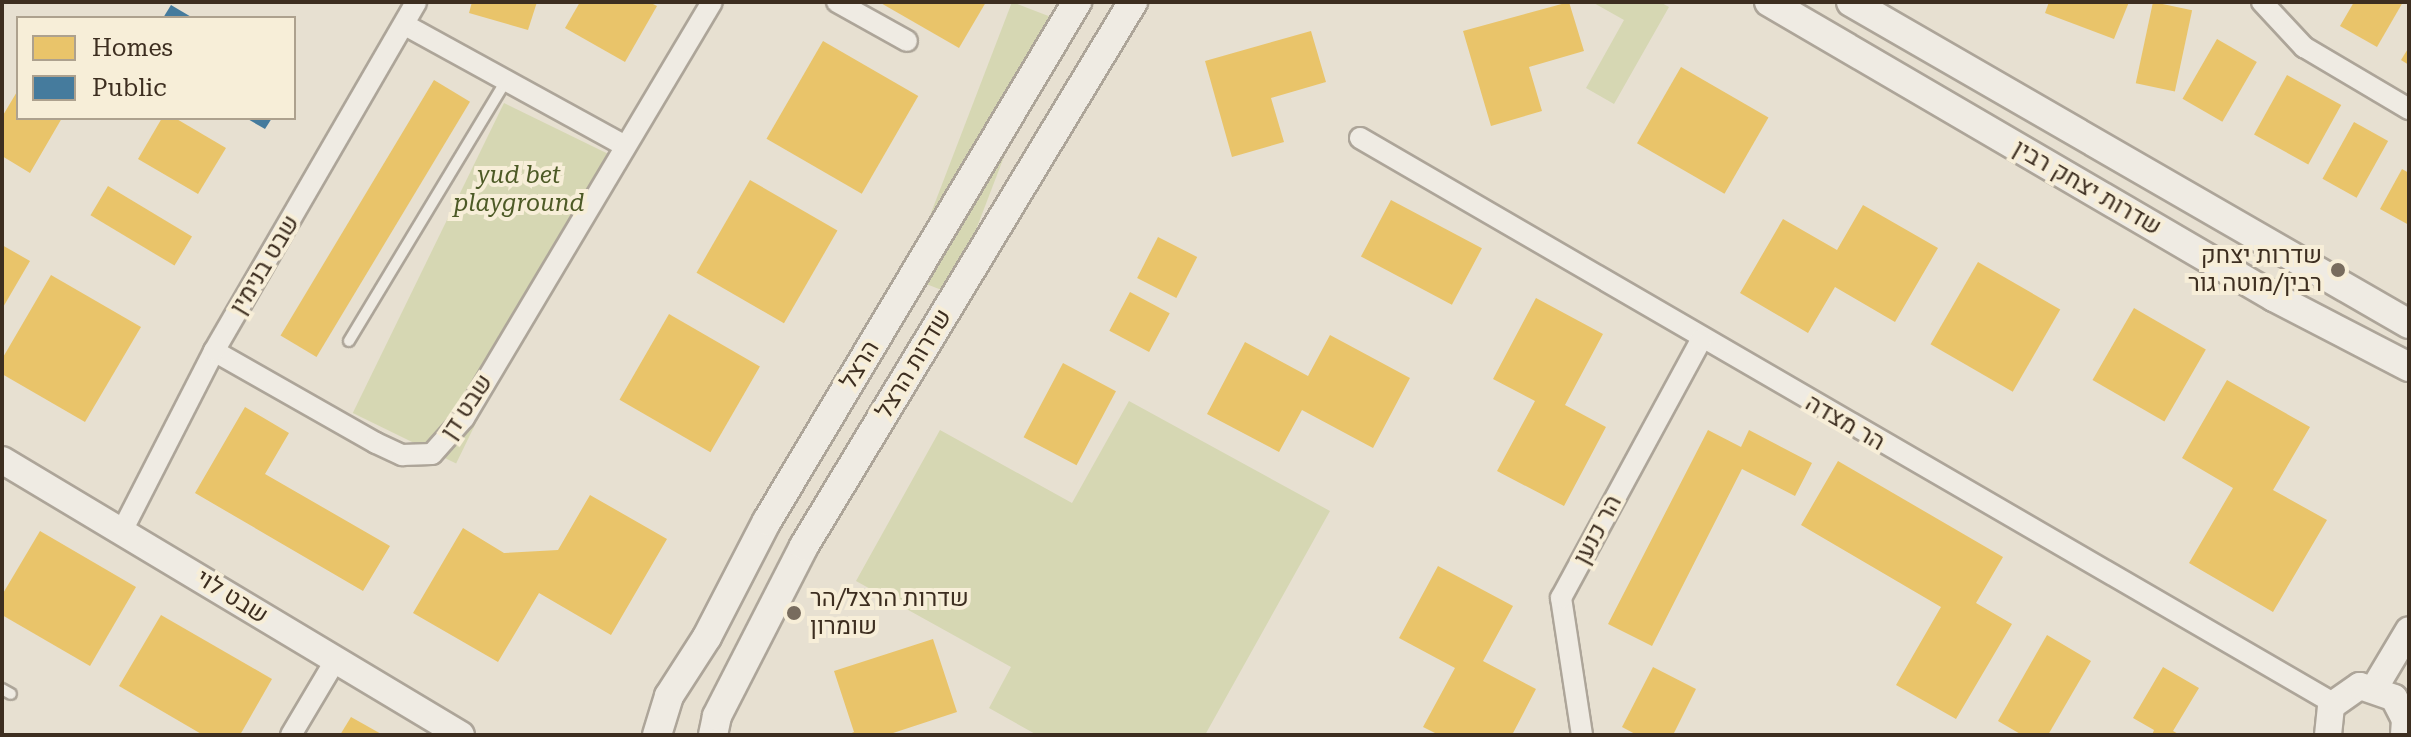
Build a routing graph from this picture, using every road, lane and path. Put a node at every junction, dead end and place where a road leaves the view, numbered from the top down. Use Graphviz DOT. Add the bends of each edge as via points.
graph roads {
  1 [pos="416,2"];
  2 [pos="712,2"];
  3 [pos="837,2"];
  4 [pos="1077,2"];
  5 [pos="1133,2"];
  6 [pos="1769,2"];
  7 [pos="1851,2"];
  8 [pos="2262,2"];
  9 [pos="407,26"];
  10 [pos="907,41"];
  11 [pos="506,81"];
  12 [pos="2409,109"];
  13 [pos="1360,138"];
  14 [pos="625,146"];
  15 [pos="2409,324"];
  16 [pos="1701,340"];
  17 [pos="349,341"];
  18 [pos="214,351"];
  19 [pos="2409,367"];
  20 [pos="2,460"];
  21 [pos="122,531"];
  22 [pos="2409,630"];
  23 [pos="335,661"];
  24 [pos="2375,687"];
  25 [pos="2405,702"];
  26 [pos="2333,703"];
  27 [pos="291,735"];
  28 [pos="461,735"];
  29 [pos="657,735"];
  30 [pos="713,735"];
  31 [pos="1582,735"];
  32 [pos="2328,735"];
  33 [pos="2404,735"];
  1 -- 9 [label="street, שבט בנימין"];
  2 -- 14 [label="street, שבט דן"];
  3 -- 10 [label="street"];
  4 -- 29 [label="main road, הרצל" via="767,521 707,637 669,696"];
  5 -- 30 [label="main road, שדרות הרצל" via="804,546 717,716"];
  6 -- 19 [label="main road, שדרות יצחק רבין" via="2274,297"];
  7 -- 15 [label="main road, שדרות יצחק רבין"];
  8 -- 12 [label="street" via="2304,47"];
  9 -- 11 [label="street"];
  9 -- 18 [label="street, שבט בנימין"];
  11 -- 14 [label="street"];
  11 -- 17 [label="lane"];
  13 -- 16 [label="street, הר מצדה"];
  14 -- 18 [label="street, שבט דן" via="464,418 432,454 402,455 376,443"];
  16 -- 26 [label="street, הר מצדה"];
  16 -- 31 [label="street, הר כנען" via="1561,598"];
  18 -- 21 [label="street, שבט בנימין"];
  20 -- 21 [label="street, שבט לוי"];
  21 -- 23 [label="street, שבט לוי"];
  22 -- 24 [label="street"];
  23 -- 27 [label="street"];
  23 -- 28 [label="street, שבט לוי"];
  24 -- 25 [label="street"];
  24 -- 26 [label="street" via="2349,689"];
  25 -- 33 [label="street"];
  26 -- 32 [label="street"];
}
